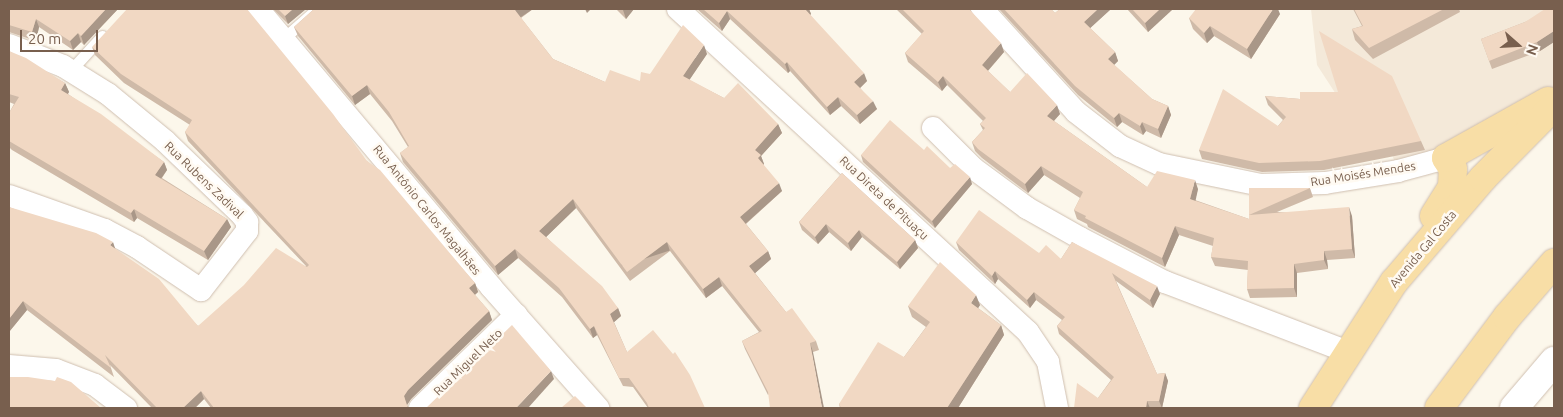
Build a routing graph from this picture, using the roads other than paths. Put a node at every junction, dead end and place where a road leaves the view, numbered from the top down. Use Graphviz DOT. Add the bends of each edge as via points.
graph roads {
  1 [pos="258,9"];
  2 [pos="317,9"];
  3 [pos="678,9"];
  4 [pos="982,9"];
  5 [pos="109,29"];
  6 [pos="284,38"];
  7 [pos="9,45"];
  8 [pos="70,70"];
  9 [pos="1554,98"];
  10 [pos="1554,106"];
  11 [pos="933,128"];
  12 [pos="1446,158"];
  13 [pos="9,196"];
  14 [pos="1554,262"];
  15 [pos="1394,282"];
  16 [pos="516,315"];
  17 [pos="1348,352"];
  18 [pos="1554,361"];
  19 [pos="9,366"];
  20 [pos="126,408"];
  21 [pos="420,408"];
  22 [pos="598,408"];
  23 [pos="1057,408"];
  24 [pos="1313,408"];
  25 [pos="1439,408"];
  26 [pos="1514,408"];
  1 -- 6 [label="street, Rua Antônio Carlos Magalhães"];
  2 -- 6 [label="lane"];
  3 -- 23 [label="street, Rua Direta de Pituaçu" via="1028,332 1048,362"];
  4 -- 12 [label="street, Rua Moisés Mendes" via="1076,112 1120,146 1159,164 1261,185 1325,183 1398,171"];
  5 -- 8 [label="lane"];
  6 -- 16 [label="street, Rua Antônio Carlos Magalhães"];
  7 -- 8 [label="street, Rua Rubens Zadival"];
  8 -- 13 [label="street, Rua Rubens Zadival" via="90,80 165,141 242,215 247,222 247,231 201,290 137,247 105,230"];
  9 -- 12 [label="main road"];
  10 -- 15 [label="main road, Avenida Gal Costa" via="1483,178"];
  11 -- 17 [label="street" via="973,168 1026,208 1080,238 1165,282"];
  12 -- 15 [label="main road" via="1453,169 1452,187"];
  14 -- 25 [label="main road" via="1507,317"];
  15 -- 17 [label="main road, Avenida Gal Costa"];
  16 -- 21 [label="street, Rua Miguel Neto"];
  16 -- 22 [label="street, Rua Antônio Carlos Magalhães"];
  17 -- 24 [label="main road, Avenida Gal Costa"];
  18 -- 26 [label="street"];
  19 -- 20 [label="street" via="56,370 95,385"];
}
